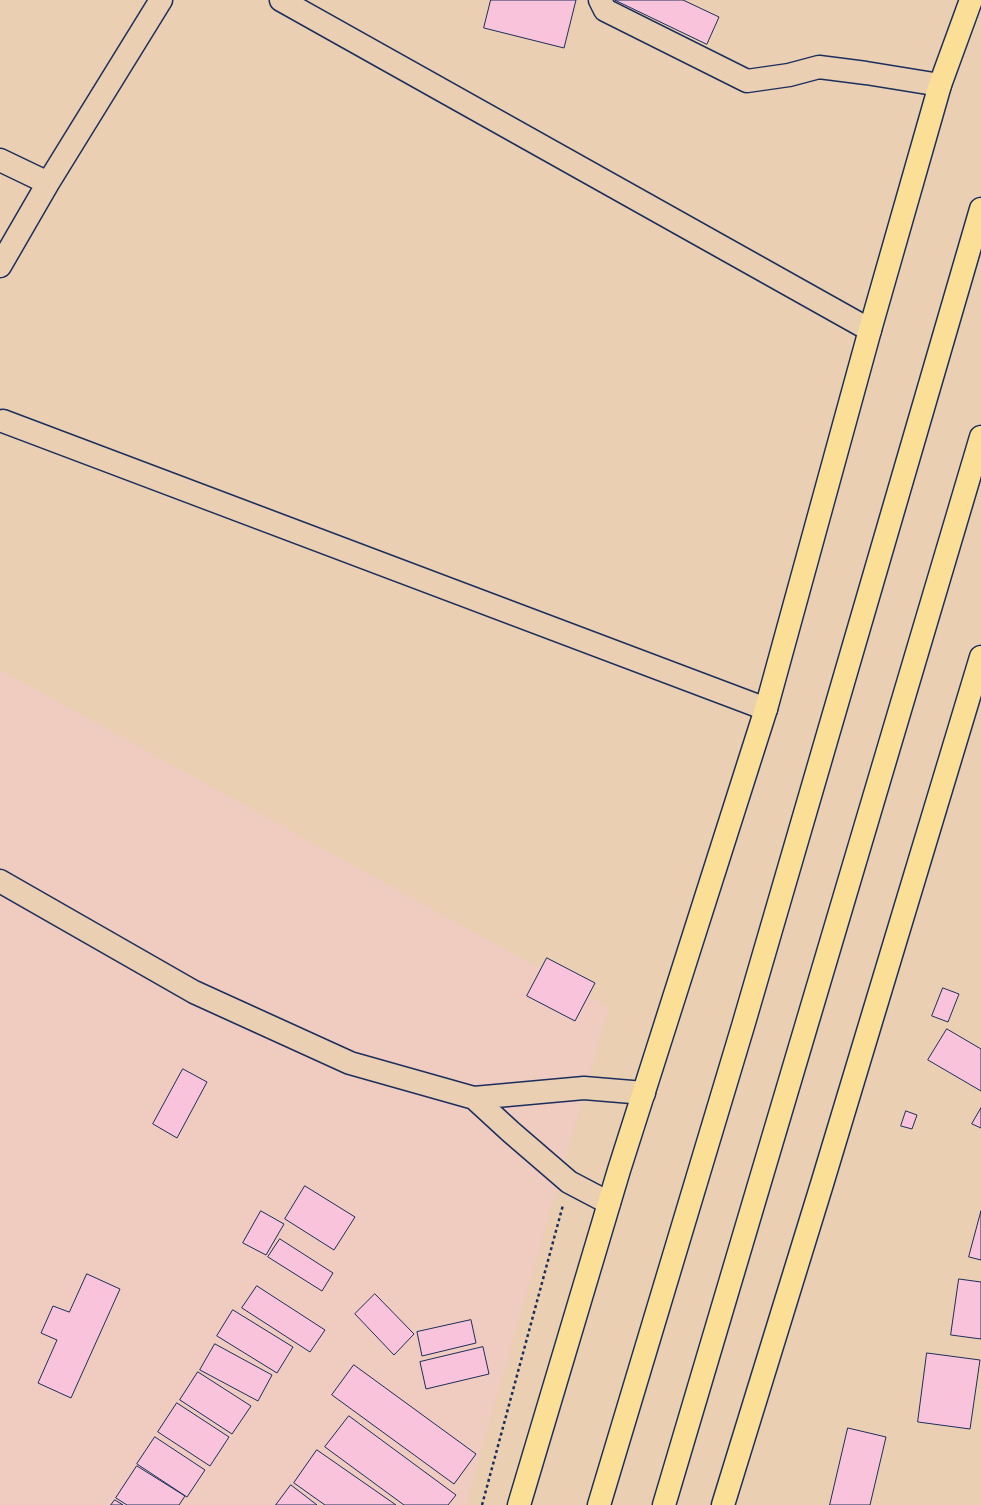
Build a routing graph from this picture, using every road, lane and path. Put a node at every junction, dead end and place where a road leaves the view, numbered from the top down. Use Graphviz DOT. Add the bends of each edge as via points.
graph roads {
  1 [pos="161,0"];
  2 [pos="281,0"];
  3 [pos="600,0"];
  4 [pos="970,0"];
  5 [pos="940,85"];
  6 [pos="0,160"];
  7 [pos="48,183"];
  8 [pos="981,209"];
  9 [pos="0,266"];
  10 [pos="870,330"];
  11 [pos="3,421"];
  12 [pos="981,437"];
  13 [pos="981,657"];
  14 [pos="766,709"];
  15 [pos="0,881"];
  16 [pos="644,1093"];
  17 [pos="474,1098"];
  18 [pos="570,1182"];
  19 [pos="609,1203"];
  20 [pos="482,1505"];
  21 [pos="519,1505"];
  22 [pos="599,1505"];
  23 [pos="664,1505"];
  24 [pos="723,1505"];
  1 -- 7 [label="street"];
  2 -- 10 [label="street"];
  3 -- 5 [label="street" via="605,10 747,81 790,75 819,67"];
  4 -- 5 [label="main road"];
  5 -- 10 [label="main road"];
  6 -- 7 [label="street"];
  7 -- 9 [label="street"];
  8 -- 22 [label="main road" via="745,1018"];
  10 -- 14 [label="main road"];
  11 -- 14 [label="street"];
  12 -- 23 [label="main road"];
  13 -- 24 [label="main road"];
  14 -- 16 [label="main road"];
  15 -- 17 [label="street" via="202,995 350,1063"];
  16 -- 17 [label="street" via="584,1088"];
  16 -- 19 [label="main road"];
  17 -- 18 [label="street"];
  18 -- 19 [label="street"];
  18 -- 20 [label="path"];
  19 -- 21 [label="main road"];
}
